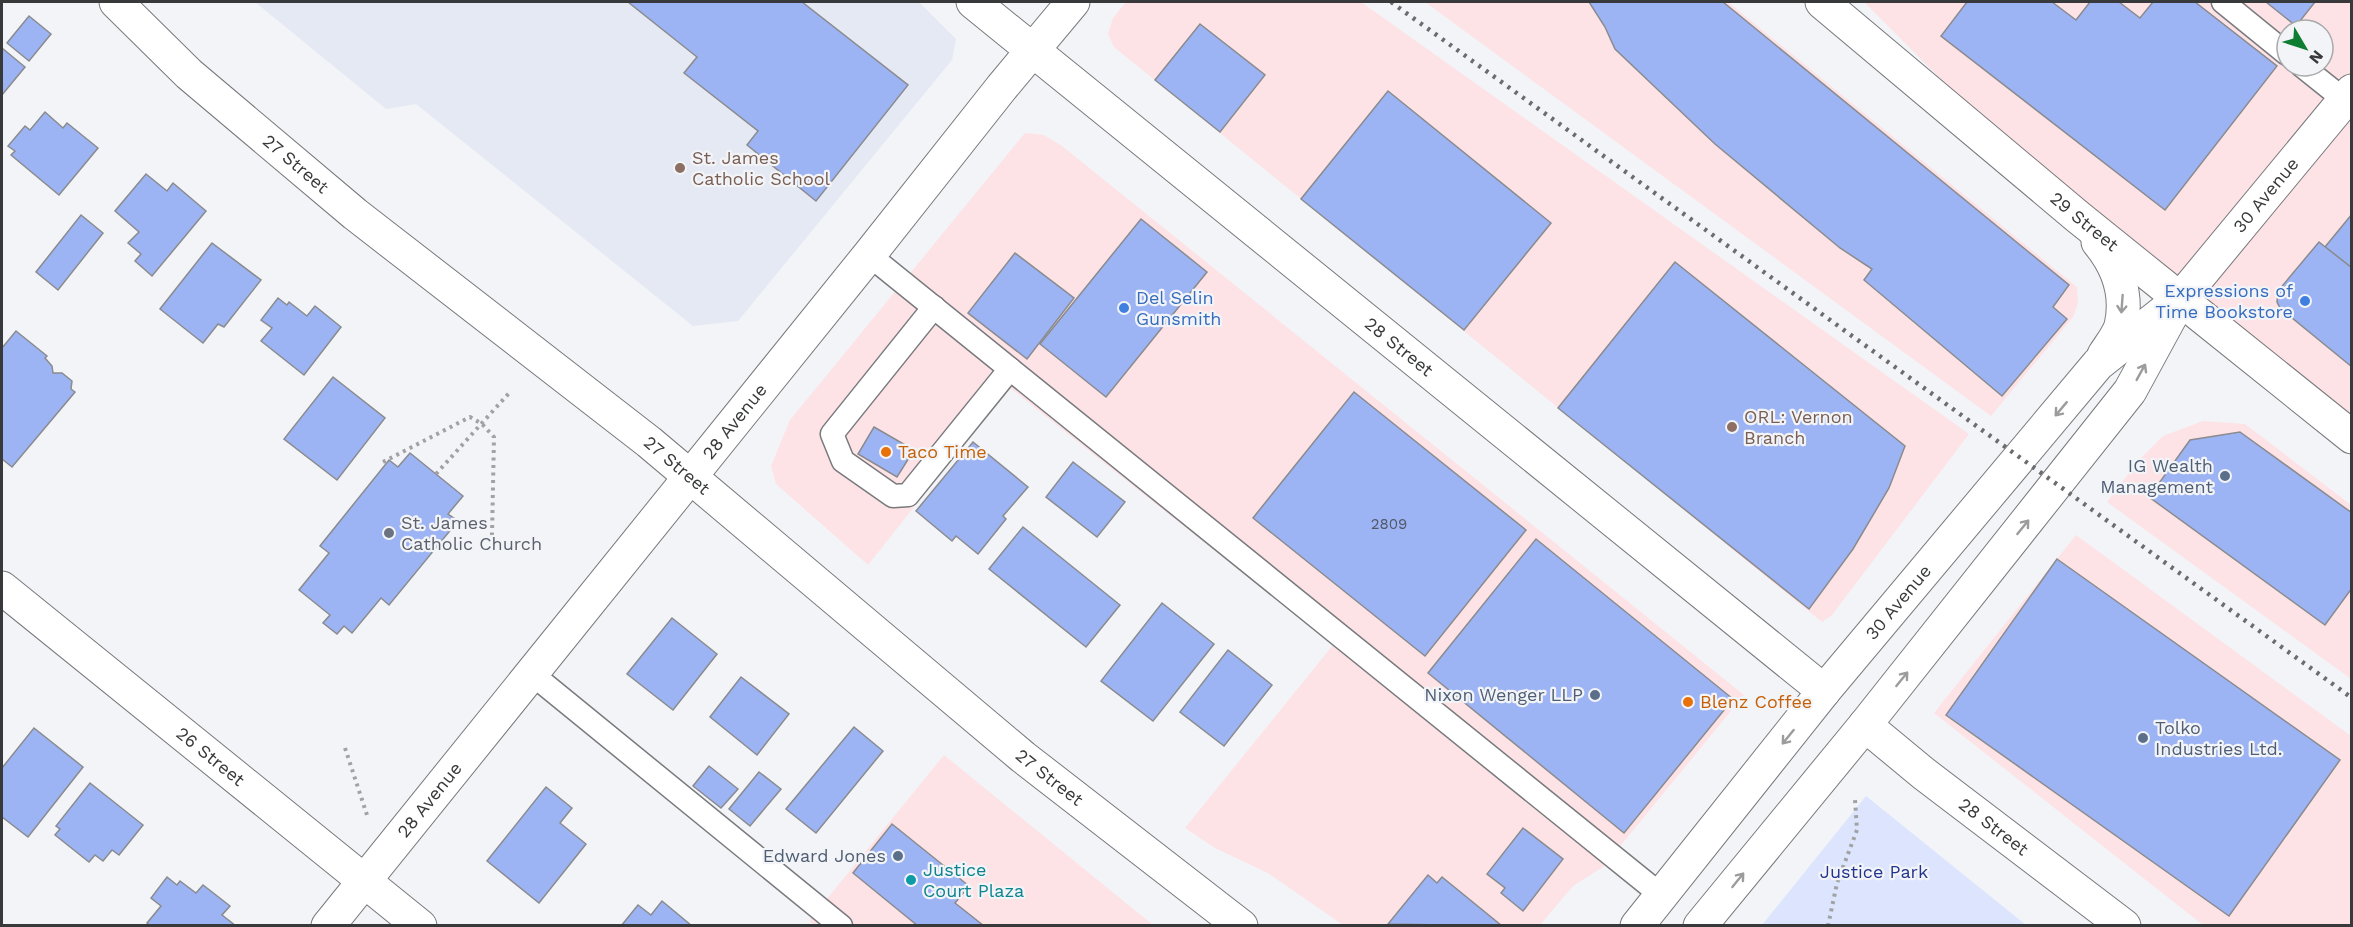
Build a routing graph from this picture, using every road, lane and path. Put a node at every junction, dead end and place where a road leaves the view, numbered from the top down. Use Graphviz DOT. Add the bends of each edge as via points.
graph roads {
  1 [pos="116,2"];
  2 [pos="973,2"];
  3 [pos="1073,2"];
  4 [pos="1822,2"];
  5 [pos="2223,2"];
  6 [pos="2275,44"];
  7 [pos="1031,50"];
  8 [pos="2319,78"];
  9 [pos="2349,99"];
  10 [pos="2078,217"];
  11 [pos="869,255"];
  12 [pos="2180,299"];
  13 [pos="934,307"];
  14 [pos="2098,364"];
  15 [pos="1010,369"];
  16 [pos="510,392"];
  17 [pos="482,424"];
  18 [pos="2352,437"];
  19 [pos="383,462"];
  20 [pos="436,474"];
  21 [pos="690,475"];
  22 [pos="492,535"];
  23 [pos="2,588"];
  24 [pos="532,674"];
  25 [pos="1824,691"];
  26 [pos="1865,725"];
  27 [pos="345,748"];
  28 [pos="1855,800"];
  29 [pos="367,815"];
  30 [pos="365,881"];
  31 [pos="1661,895"];
  32 [pos="328,926"];
  33 [pos="420,926"];
  34 [pos="841,926"];
  35 [pos="1241,926"];
  36 [pos="1637,926"];
  37 [pos="1700,926"];
  38 [pos="1828,926"];
  39 [pos="2124,926"];
  1 -- 21 [label="street, 27 Street" via="189,74 355,214"];
  2 -- 7 [label="street, 28 Street"];
  3 -- 7 [label="street, 28 Avenue"];
  4 -- 10 [label="street, 29 Street"];
  5 -- 6 [label="lane"];
  7 -- 11 [label="street, 28 Avenue"];
  7 -- 25 [label="street, 28 Street"];
  8 -- 9 [label="lane"];
  9 -- 12 [label="street, 30 Avenue"];
  10 -- 12 [label="street, 29 Street"];
  10 -- 14 [label="street, one-way" via="2109,255 2123,289 2121,328"];
  11 -- 13 [label="lane"];
  11 -- 21 [label="street, 28 Avenue"];
  12 -- 14 [label="street, 30 Avenue"];
  12 -- 18 [label="street, 29 Street"];
  26 -- 12 [label="street, 30 Avenue, one-way" via="2130,391"];
  13 -- 15 [label="lane"];
  13 -- 15 [label="lane" via="832,434 843,461 893,496 908,495"];
  14 -- 25 [label="street, 30 Avenue, one-way"];
  15 -- 31 [label="lane"];
  16 -- 17 [label="path"];
  17 -- 19 [label="path" via="470,417"];
  17 -- 20 [label="path"];
  17 -- 22 [label="path" via="494,437"];
  21 -- 24 [label="street, 28 Avenue"];
  21 -- 35 [label="street, 27 Street" via="1023,757"];
  23 -- 30 [label="street, 26 Street"];
  24 -- 30 [label="street, 28 Avenue"];
  24 -- 34 [label="lane"];
  25 -- 31 [label="street, 30 Avenue, one-way"];
  37 -- 26 [label="street, 30 Avenue, one-way"];
  26 -- 39 [label="street, 28 Street"];
  27 -- 29 [label="path"];
  28 -- 38 [label="path" via="1857,830 1837,883"];
  30 -- 32 [label="street, 28 Avenue"];
  30 -- 33 [label="street, 26 Street"];
  31 -- 36 [label="street, 30 Avenue"];
}
